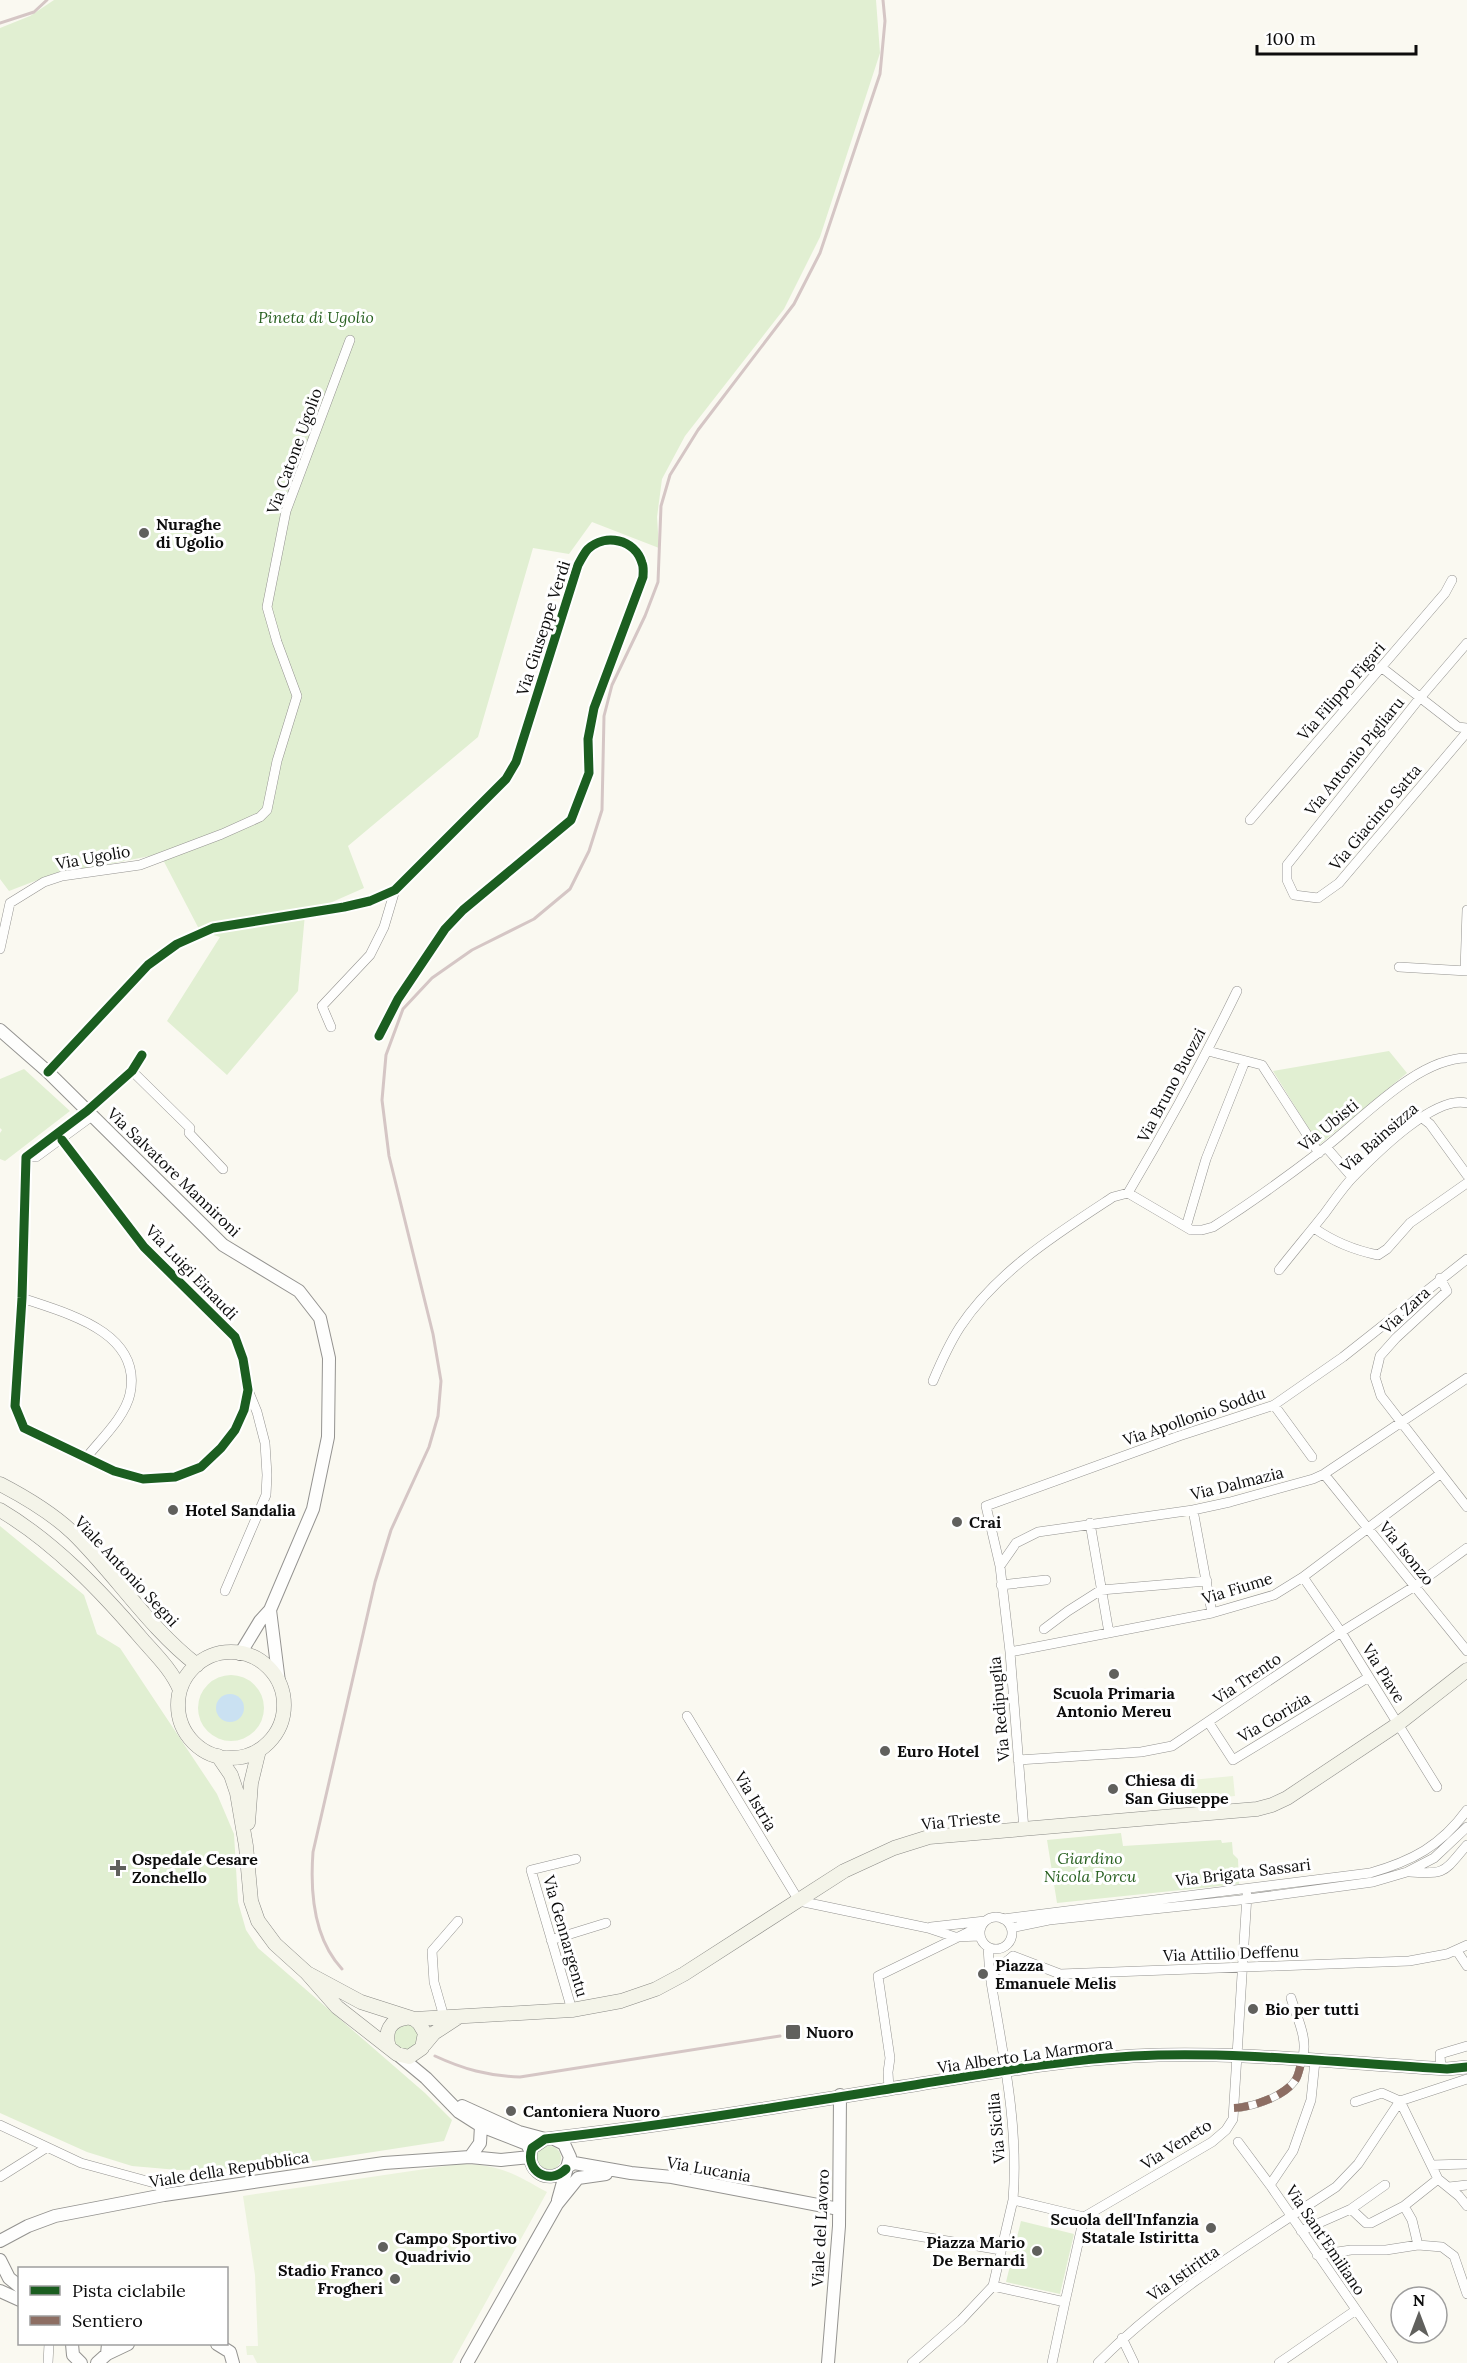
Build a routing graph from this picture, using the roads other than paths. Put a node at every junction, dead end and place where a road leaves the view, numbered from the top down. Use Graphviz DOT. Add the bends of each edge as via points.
graph roads {
  1 [pos="350,340"];
  2 [pos="1452,580"];
  3 [pos="1467,643"];
  4 [pos="1381,667"];
  5 [pos="1419,699"];
  6 [pos="1467,730"];
  7 [pos="1250,820"];
  8 [pos="162,857"];
  9 [pos="394,890"];
  10 [pos="1293,895"];
  11 [pos="1467,910"];
  12 [pos="0,949"];
  13 [pos="1399,967"];
  14 [pos="1466,971"];
  15 [pos="1237,991"];
  16 [pos="331,1027"];
  17 [pos="0,1030"];
  18 [pos="379,1036"];
  19 [pos="1208,1051"];
  20 [pos="142,1055"];
  21 [pos="1467,1058"];
  22 [pos="1245,1060"];
  23 [pos="132,1071"];
  24 [pos="48,1072"];
  25 [pos="1467,1103"];
  26 [pos="89,1114"];
  27 [pos="1421,1117"];
  28 [pos="62,1140"];
  29 [pos="1323,1150"];
  30 [pos="26,1157"];
  31 [pos="223,1169"];
  32 [pos="1467,1175"];
  33 [pos="1352,1178"];
  34 [pos="1467,1183"];
  35 [pos="1128,1193"];
  36 [pos="1186,1227"];
  37 [pos="1314,1228"];
  38 [pos="1467,1259"];
  39 [pos="1279,1270"];
  40 [pos="1440,1278"];
  41 [pos="22,1298"];
  42 [pos="1467,1378"];
  43 [pos="933,1381"];
  44 [pos="248,1390"];
  45 [pos="1274,1405"];
  46 [pos="1403,1422"];
  47 [pos="1312,1457"];
  48 [pos="86,1458"];
  49 [pos="1324,1474"];
  50 [pos="1440,1474"];
  51 [pos="0,1484"];
  52 [pos="1467,1507"];
  53 [pos="0,1510"];
  54 [pos="1193,1510"];
  55 [pos="1090,1523"];
  56 [pos="1367,1528"];
  57 [pos="1467,1548"];
  58 [pos="1000,1566"];
  59 [pos="1303,1577"];
  60 [pos="1046,1580"];
  61 [pos="1207,1581"];
  62 [pos="1001,1585"];
  63 [pos="1415,1586"];
  64 [pos="225,1590"];
  65 [pos="1101,1590"];
  66 [pos="270,1610"];
  67 [pos="1212,1613"];
  68 [pos="1044,1629"];
  69 [pos="1341,1632"];
  70 [pos="1109,1633"];
  71 [pos="1467,1651"];
  72 [pos="1010,1652"];
  73 [pos="240,1654"];
  74 [pos="197,1665"];
  75 [pos="1467,1670"];
  76 [pos="1369,1677"];
  77 [pos="279,1682"];
  78 [pos="180,1690"];
  79 [pos="687,1716"];
  80 [pos="1209,1723"];
  81 [pos="1398,1724"];
  82 [pos="259,1750"];
  83 [pos="218,1756"];
  84 [pos="1018,1760"];
  85 [pos="1437,1787"];
  86 [pos="1467,1810"];
  87 [pos="1467,1827"];
  88 [pos="1024,1830"];
  89 [pos="1467,1845"];
  90 [pos="246,1846"];
  91 [pos="576,1859"];
  92 [pos="1407,1872"];
  93 [pos="1247,1887"];
  94 [pos="1247,1899"];
  95 [pos="799,1901"];
  96 [pos="1003,1919"];
  97 [pos="458,1921"];
  98 [pos="606,1923"];
  99 [pos="928,1928"];
  100 [pos="982,1928"];
  101 [pos="1011,1928"];
  102 [pos="955,1937"];
  103 [pos="552,1940"];
  104 [pos="1010,1940"];
  105 [pos="1467,1945"];
  106 [pos="988,1947"];
  107 [pos="1457,1951"];
  108 [pos="1013,1956"];
  109 [pos="1467,1966"];
  110 [pos="1243,1967"];
  111 [pos="307,1973"];
  112 [pos="991,1982"];
  113 [pos="1291,1998"];
  114 [pos="572,2010"];
  115 [pos="451,2018"];
  116 [pos="410,2019"];
  117 [pos="1467,2046"];
  118 [pos="422,2048"];
  119 [pos="393,2051"];
  120 [pos="1238,2056"];
  121 [pos="1302,2060"];
  122 [pos="1315,2061"];
  123 [pos="1467,2067"];
  124 [pos="1441,2069"];
  125 [pos="1005,2071"];
  126 [pos="426,2078"];
  127 [pos="1467,2079"];
  128 [pos="889,2089"];
  129 [pos="840,2095"];
  130 [pos="1400,2101"];
  131 [pos="1355,2102"];
  132 [pos="1234,2108"];
  133 [pos="482,2121"];
  134 [pos="0,2126"];
  135 [pos="548,2138"];
  136 [pos="1238,2142"];
  137 [pos="46,2148"];
  138 [pos="531,2154"];
  139 [pos="470,2157"];
  140 [pos="1467,2164"];
  141 [pos="1432,2165"];
  142 [pos="569,2166"];
  143 [pos="631,2173"];
  144 [pos="0,2177"];
  145 [pos="1438,2179"];
  146 [pos="1270,2185"];
  147 [pos="1384,2185"];
  148 [pos="1467,2186"];
  149 [pos="1449,2187"];
  150 [pos="164,2195"];
  151 [pos="1013,2200"];
  152 [pos="557,2204"];
  153 [pos="1404,2206"];
  154 [pos="1467,2206"];
  155 [pos="839,2209"];
  156 [pos="1351,2209"];
  157 [pos="1084,2217"];
  158 [pos="1292,2217"];
  159 [pos="882,2230"];
  160 [pos="1301,2231"];
  161 [pos="0,2241"];
  162 [pos="1418,2245"];
  163 [pos="1001,2250"];
  164 [pos="1317,2255"];
  165 [pos="0,2260"];
  166 [pos="18,2285"];
  167 [pos="993,2286"];
  168 [pos="0,2290"];
  169 [pos="1467,2294"];
  170 [pos="18,2299"];
  171 [pos="1065,2302"];
  172 [pos="1356,2310"];
  173 [pos="1122,2338"];
  174 [pos="49,2345"];
  175 [pos="123,2345"];
  176 [pos="220,2345"];
  177 [pos="104,2353"];
  178 [pos="46,2362"];
  179 [pos="232,2363"];
  180 [pos="467,2363"];
  181 [pos="828,2363"];
  182 [pos="912,2363"];
  183 [pos="1052,2363"];
  184 [pos="1098,2363"];
  185 [pos="1134,2363"];
  186 [pos="1279,2363"];
  187 [pos="1393,2363"];
  1 -- 8 [label="street, Via Catone Ugolio" via="286,512 267,607 297,696 267,810 260,817"];
  2 -- 4 [label="street, Via Filippo Figari"];
  3 -- 5 [label="street, Via Antonio Pigliaru"];
  4 -- 5 [label="street"];
  4 -- 7 [label="street, Via Filippo Figari"];
  5 -- 6 [label="street"];
  5 -- 10 [label="street, Via Antonio Pigliaru" via="1287,865"];
  6 -- 10 [label="street, Via Giacinto Satta" via="1340,883 1318,898"];
  8 -- 12 [label="street, Via Ugolio" via="44,882 10,903"];
  9 -- 16 [label="street" via="384,927 370,955 322,1006"];
  9 -- 18 [label="street, Via Giuseppe Verdi" via="506,779 516,762 578,565 587,550 601,541 626,543 642,562 643,577 594,708 588,739 589,773 571,820 445,929 398,999"];
  9 -- 24 [label="street, Via Giuseppe Verdi" via="344,907 213,928 177,944 148,965"];
  11 -- 14 [label="street"];
  13 -- 14 [label="street"];
  15 -- 19 [label="street, Via Bruno Buozzi"];
  17 -- 24 [label="street, Via Salvatore Mannironi"];
  19 -- 22 [label="street"];
  19 -- 35 [label="street, Via Bruno Buozzi"];
  20 -- 23 [label="street"];
  21 -- 29 [label="street, Via Ubisti" via="1443,1062 1413,1078"];
  22 -- 29 [label="street" via="1262,1065"];
  22 -- 36 [label="street" via="1206,1159"];
  23 -- 26 [label="street"];
  23 -- 31 [label="street" via="190,1128 189,1133"];
  24 -- 26 [label="street, Via Salvatore Mannironi"];
  25 -- 27 [label="street, Via Bainsizza" via="1440,1106"];
  26 -- 28 [label="street"];
  26 -- 30 [label="street"];
  26 -- 66 [label="street, Via Salvatore Mannironi" via="223,1245 298,1291 320,1318 329,1358 328,1437 313,1509"];
  27 -- 32 [label="street"];
  27 -- 33 [label="street, Via Bainsizza"];
  28 -- 30 [label="street" via="36,1157"];
  28 -- 44 [label="street, Via Luigi Einaudi" via="144,1247 235,1337"];
  29 -- 33 [label="street"];
  29 -- 36 [label="street, Via Ubisti" via="1213,1227"];
  30 -- 41 [label="street, Via Luigi Einaudi"];
  33 -- 37 [label="street, Via Bainsizza"];
  34 -- 37 [label="street" via="1410,1223 1378,1255 1334,1242"];
  35 -- 36 [label="street"];
  35 -- 43 [label="street" via="1113,1197 1060,1232 986,1296 957,1333"];
  37 -- 39 [label="street, Via Bainsizza"];
  38 -- 40 [label="street, Via Zara"];
  40 -- 45 [label="street, Via Apollonio Soddu" via="1343,1357"];
  40 -- 46 [label="street, Via Zara" via="1447,1291 1380,1356 1375,1377 1381,1396"];
  41 -- 48 [label="street, Via Luigi Einaudi" via="15,1406 24,1428"];
  41 -- 48 [label="street" via="95,1326 126,1354 131,1373 130,1395"];
  42 -- 46 [label="street, Via Dalmazia"];
  44 -- 48 [label="street, Via Luigi Einaudi" via="236,1430 201,1467 174,1477 143,1479"];
  44 -- 64 [label="street" via="265,1443 266,1495"];
  45 -- 47 [label="street"];
  45 -- 58 [label="street, Via Apollonio Soddu" via="986,1506"];
  46 -- 49 [label="street, Via Dalmazia"];
  46 -- 50 [label="street"];
  49 -- 54 [label="street, Via Dalmazia"];
  49 -- 56 [label="street, Via Isonzo"];
  50 -- 52 [label="street"];
  50 -- 56 [label="street, Via Fiume"];
  51 -- 74 [label="main road, Viale Antonio Segni" via="72,1532 174,1646"];
  53 -- 78 [label="main road" via="43,1539 80,1574 159,1658"];
  54 -- 55 [label="street, Via Dalmazia"];
  54 -- 61 [label="street"];
  55 -- 58 [label="street, Via Dalmazia" via="1038,1532 1016,1543"];
  55 -- 65 [label="street"];
  56 -- 59 [label="street, Via Fiume"];
  56 -- 63 [label="street, Via Isonzo"];
  57 -- 63 [label="street, Via Trento"];
  58 -- 62 [label="street, Via Redipuglia"];
  59 -- 67 [label="street, Via Fiume" via="1274,1594"];
  59 -- 69 [label="street, Via Piave"];
  60 -- 62 [label="street"];
  61 -- 65 [label="street"];
  61 -- 67 [label="street"];
  62 -- 72 [label="street, Via Redipuglia"];
  63 -- 69 [label="street, Via Trento"];
  63 -- 71 [label="street, Via Isonzo"];
  65 -- 68 [label="street"];
  65 -- 70 [label="street"];
  66 -- 73 [label="street, Via Salvatore Mannironi"];
  66 -- 77 [label="street"];
  67 -- 70 [label="street, Via Fiume"];
  69 -- 76 [label="street, Via Piave"];
  69 -- 80 [label="street, Via Trento"];
  70 -- 72 [label="street, Via Fiume"];
  72 -- 84 [label="street, Via Redipuglia"];
  73 -- 74 [label="main road" via="217,1654"];
  73 -- 77 [label="main road" via="263,1664"];
  74 -- 78 [label="main road"];
  75 -- 81 [label="main road, Via Trieste"];
  76 -- 80 [label="street, Via Gorizia" via="1233,1760"];
  76 -- 81 [label="street, Via Piave"];
  77 -- 82 [label="main road" via="284,1707 282,1720 269,1742"];
  78 -- 83 [label="main road" via="179,1714 188,1736 196,1745"];
  79 -- 95 [label="street, Via Istria"];
  80 -- 84 [label="street, Via Trento" via="1172,1746 1155,1751"];
  81 -- 85 [label="street, Via Piave"];
  81 -- 88 [label="main road, Via Trieste" via="1272,1806"];
  82 -- 83 [label="main road" via="246,1756"];
  82 -- 90 [label="main road" via="251,1783"];
  83 -- 90 [label="main road" via="231,1775 237,1794"];
  84 -- 88 [label="street, Via Redipuglia"];
  86 -- 93 [label="street, Via Brigata Sassari" via="1448,1834 1396,1866 1370,1873"];
  87 -- 92 [label="street, Via Brigata Sassari" via="1434,1858"];
  88 -- 95 [label="main road, Via Trieste" via="929,1837 903,1845 864,1860"];
  89 -- 92 [label="street, Via Brigata Sassari" via="1444,1871"];
  90 -- 111 [label="main road" via="251,1901 258,1921 275,1944"];
  91 -- 103 [label="street, Via Gennargentu" via="531,1870"];
  92 -- 94 [label="street, Via Brigata Sassari" via="1373,1882"];
  93 -- 94 [label="street, Via Veneto"];
  93 -- 96 [label="street, Via Brigata Sassari"];
  94 -- 101 [label="street, Via Brigata Sassari" via="1049,1920"];
  94 -- 110 [label="street, Via Veneto"];
  95 -- 99 [label="street"];
  95 -- 114 [label="main road, Via Trieste" via="656,1989 621,2001"];
  96 -- 100 [label="street" via="993,1917"];
  96 -- 101 [label="street"];
  97 -- 115 [label="street" via="432,1951 434,1982"];
  98 -- 103 [label="street"];
  99 -- 100 [label="street"];
  99 -- 102 [label="street"];
  100 -- 102 [label="street"];
  100 -- 106 [label="street"];
  101 -- 104 [label="street"];
  102 -- 128 [label="street" via="878,1976 890,2058"];
  103 -- 114 [label="street, Via Gennargentu"];
  104 -- 106 [label="street" via="1002,1948"];
  104 -- 108 [label="street"];
  105 -- 107 [label="street, Via Attilio Deffenu"];
  106 -- 112 [label="street, Via Sicilia"];
  107 -- 109 [label="street"];
  107 -- 110 [label="street, Via Attilio Deffenu" via="1409,1961"];
  108 -- 110 [label="street, Via Attilio Deffenu" via="1060,1974"];
  108 -- 112 [label="street" via="1001,1963"];
  110 -- 120 [label="street, Via Veneto"];
  111 -- 116 [label="main road" via="361,2002"];
  111 -- 119 [label="main road" via="337,2007"];
  112 -- 125 [label="street, Via Sicilia"];
  113 -- 121 [label="street" via="1304,2041"];
  114 -- 115 [label="main road, Via Trieste"];
  115 -- 116 [label="main road, Via Trieste"];
  115 -- 118 [label="main road, Via Trieste"];
  116 -- 118 [label="main road" via="419,2023 425,2033"];
  116 -- 119 [label="main road" via="396,2020 389,2028 387,2037"];
  117 -- 124 [label="street" via="1440,2054"];
  118 -- 119 [label="main road" via="409,2057"];
  118 -- 126 [label="street" via="420,2064"];
  119 -- 126 [label="street"];
  120 -- 121 [label="street, Via Alberto La Marmora"];
  120 -- 125 [label="street, Via Alberto La Marmora" via="1134,2056"];
  120 -- 132 [label="street, Via Veneto"];
  121 -- 122 [label="street, Via Alberto La Marmora"];
  121 -- 132 [label="street" via="1296,2079 1275,2097 1250,2107"];
  122 -- 124 [label="street, Via Alberto La Marmora"];
  122 -- 146 [label="street, Via Sant'Emiliano" via="1311,2100 1293,2151"];
  123 -- 124 [label="street, Via Alberto La Marmora"];
  125 -- 128 [label="street, Via Alberto La Marmora"];
  125 -- 151 [label="street, Via Sicilia" via="1016,2168"];
  126 -- 133 [label="street" via="459,2112"];
  127 -- 130 [label="street"];
  128 -- 129 [label="street, Via Alberto La Marmora"];
  129 -- 135 [label="street, Via Alberto La Marmora" via="704,2119"];
  129 -- 155 [label="street, Viale del Lavoro"];
  130 -- 131 [label="street" via="1382,2093"];
  130 -- 141 [label="street"];
  130 -- 158 [label="street, Via Istiritta" via="1348,2176"];
  132 -- 157 [label="street, Via Veneto" via="1226,2130 1212,2142"];
  133 -- 135 [label="street"];
  133 -- 138 [label="street" via="527,2144"];
  133 -- 139 [label="street" via="480,2144"];
  134 -- 137 [label="street"];
  135 -- 138 [label="street" via="538,2142"];
  135 -- 142 [label="street" via="567,2148"];
  136 -- 146 [label="street"];
  137 -- 144 [label="street"];
  137 -- 150 [label="street" via="81,2163 158,2184"];
  138 -- 139 [label="street, Viale della Repubblica" via="501,2160"];
  138 -- 142 [label="street" via="534,2169 543,2176 556,2176"];
  139 -- 150 [label="street, Viale della Repubblica" via="384,2163"];
  140 -- 141 [label="street"];
  141 -- 145 [label="street"];
  142 -- 143 [label="street, Via Lucania"];
  142 -- 152 [label="street"];
  143 -- 152 [label="street" via="578,2178"];
  143 -- 155 [label="street, Via Lucania" via="672,2177"];
  145 -- 149 [label="street"];
  145 -- 153 [label="street"];
  146 -- 158 [label="street, Via Sant'Emiliano"];
  147 -- 156 [label="street"];
  148 -- 149 [label="street"];
  149 -- 154 [label="street"];
  150 -- 161 [label="street, Viale della Repubblica" via="55,2216"];
  151 -- 157 [label="street"];
  151 -- 163 [label="street"];
  152 -- 180 [label="street"];
  153 -- 156 [label="street" via="1371,2223"];
  153 -- 162 [label="street"];
  155 -- 181 [label="street, Viale del Lavoro"];
  156 -- 160 [label="street"];
  157 -- 171 [label="street"];
  158 -- 160 [label="street, Via Sant'Emiliano"];
  158 -- 173 [label="street, Via Istiritta" via="1156,2309"];
  159 -- 163 [label="street"];
  160 -- 164 [label="street, Via Sant'Emiliano"];
  162 -- 164 [label="street"];
  162 -- 169 [label="street" via="1450,2251"];
  163 -- 167 [label="street"];
  164 -- 172 [label="street, Via Sant'Emiliano"];
  165 -- 166 [label="street" via="9,2278"];
  167 -- 171 [label="street"];
  167 -- 182 [label="street"];
  168 -- 170 [label="street"];
  171 -- 183 [label="street"];
  172 -- 186 [label="street"];
  172 -- 187 [label="street, Via Sant'Emiliano"];
  173 -- 184 [label="street, Via Istiritta"];
  173 -- 185 [label="street"];
  174 -- 178 [label="street"];
  175 -- 177 [label="street"];
  176 -- 179 [label="street" via="230,2352"];
}
